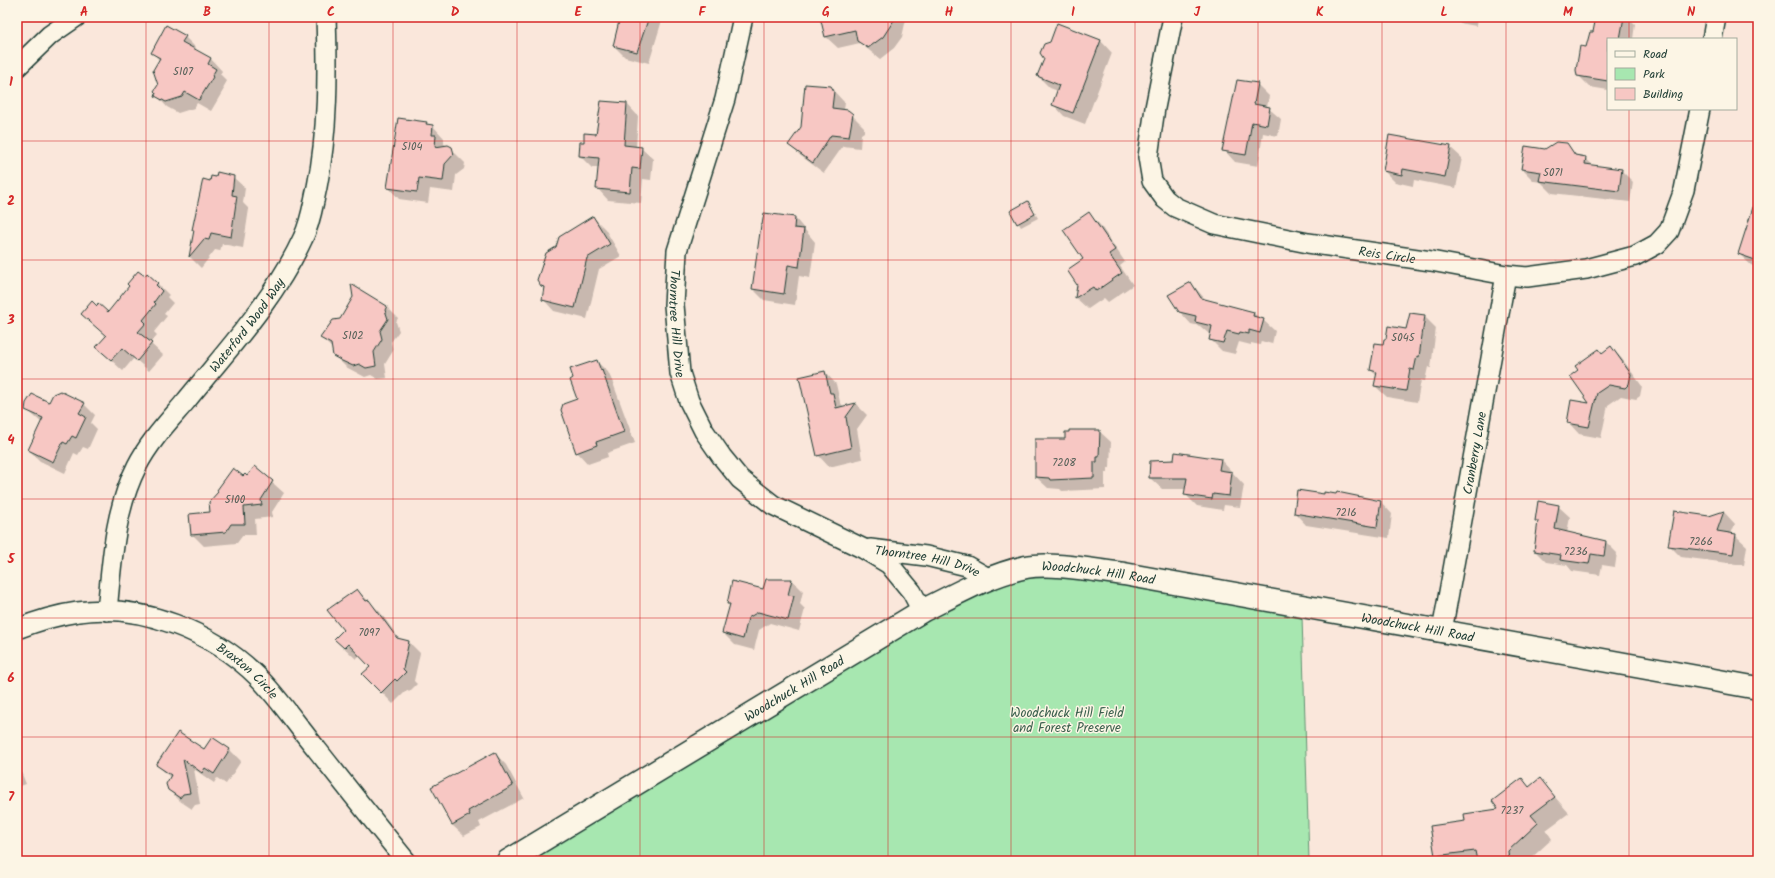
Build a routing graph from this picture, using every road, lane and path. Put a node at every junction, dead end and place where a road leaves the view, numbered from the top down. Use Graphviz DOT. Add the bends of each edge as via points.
graph roads {
  1 [pos="76,17"];
  2 [pos="326,17"];
  3 [pos="743,17"];
  4 [pos="1172,17"];
  5 [pos="1716,17"];
  6 [pos="1712,38"];
  7 [pos="17,67"];
  8 [pos="1700,110"];
  9 [pos="1506,275"];
  10 [pos="864,549"];
  11 [pos="988,578"];
  12 [pos="107,611"];
  13 [pos="922,611"];
  14 [pos="17,629"];
  15 [pos="1442,631"];
  16 [pos="1758,688"];
  17 [pos="406,861"];
  18 [pos="508,861"];
  1 -- 7 [label="street" via="50,34"];
  2 -- 12 [label="street, Waterford Wood Way" via="328,75 323,153 304,238 273,292 257,314 160,432 137,466 123,501 113,551"];
  3 -- 10 [label="street, Thorntree Hill Drive" via="725,99 678,251 674,305 680,373 689,401 704,431 740,479 773,505"];
  4 -- 9 [label="street, Reis Circle" via="1148,158 1152,180 1165,199 1175,207 1214,224"];
  5 -- 6 [label="street"];
  8 -- 9 [label="street, Reis Circle" via="1684,190 1670,230 1657,244 1635,256 1586,269 1527,277"];
  9 -- 15 [label="street, Cranberry Lane"];
  10 -- 11 [label="street, Thorntree Hill Drive" via="945,560 968,566"];
  10 -- 13 [label="street, Thorntree Hill Drive" via="889,564 900,576"];
  11 -- 13 [label="street, Woodchuck Hill Road"];
  11 -- 15 [label="street, Woodchuck Hill Road" via="1028,567 1066,567 1124,574"];
  12 -- 14 [label="street, Braxton Circle" via="79,611 40,619"];
  12 -- 17 [label="street, Braxton Circle" via="142,615 185,628 223,649 258,676"];
  13 -- 18 [label="street, Woodchuck Hill Road"];
  15 -- 16 [label="street, Woodchuck Hill Road"];
}
